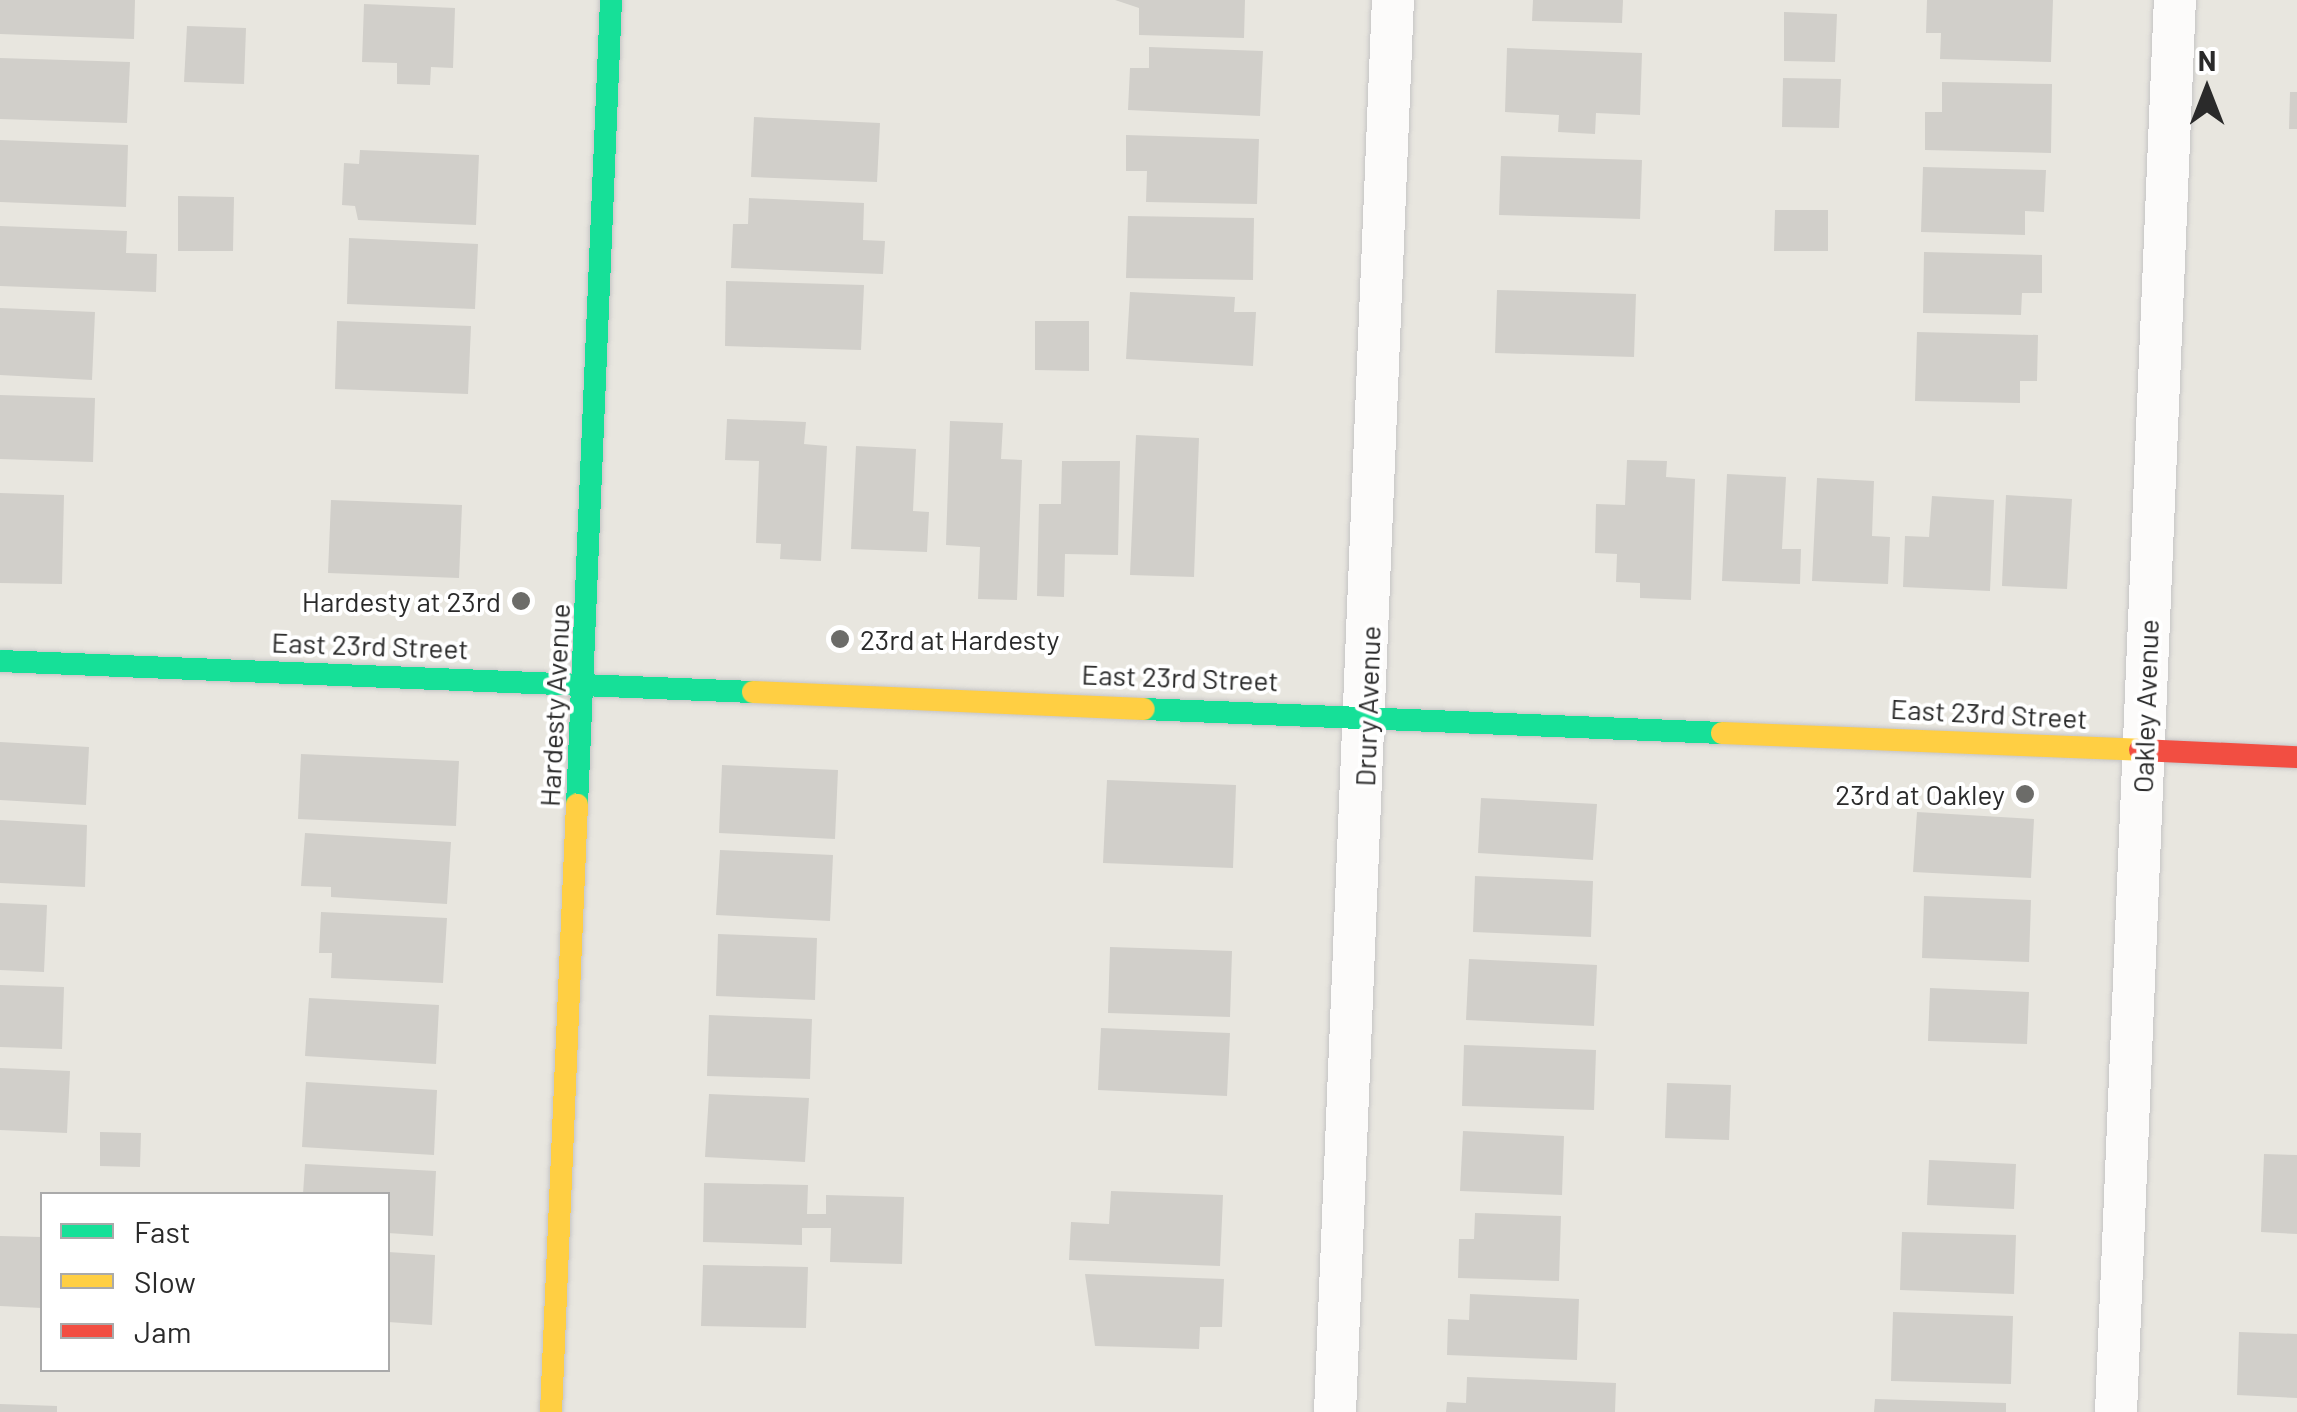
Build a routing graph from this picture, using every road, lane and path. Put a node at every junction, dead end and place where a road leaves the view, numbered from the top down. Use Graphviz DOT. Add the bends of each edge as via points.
graph roads {
  1 [pos="611,0"];
  2 [pos="1393,0"];
  3 [pos="2175,0"];
  4 [pos="0,661"];
  5 [pos="585,684"];
  6 [pos="1367,715"];
  7 [pos="2144,750"];
  8 [pos="2297,757"];
  9 [pos="551,1412"];
  10 [pos="1335,1412"];
  11 [pos="2116,1412"];
  1 -- 5 [label="main road, Hardesty Avenue"];
  2 -- 6 [label="street, Drury Avenue"];
  3 -- 7 [label="street, Oakley Avenue"];
  4 -- 5 [label="main road, East 23rd Street"];
  5 -- 6 [label="main road, East 23rd Street"];
  5 -- 9 [label="main road, Hardesty Avenue"];
  6 -- 7 [label="main road, East 23rd Street"];
  6 -- 10 [label="street, Drury Avenue"];
  7 -- 8 [label="main road, East 23rd Street"];
  7 -- 11 [label="street, Oakley Avenue"];
}
